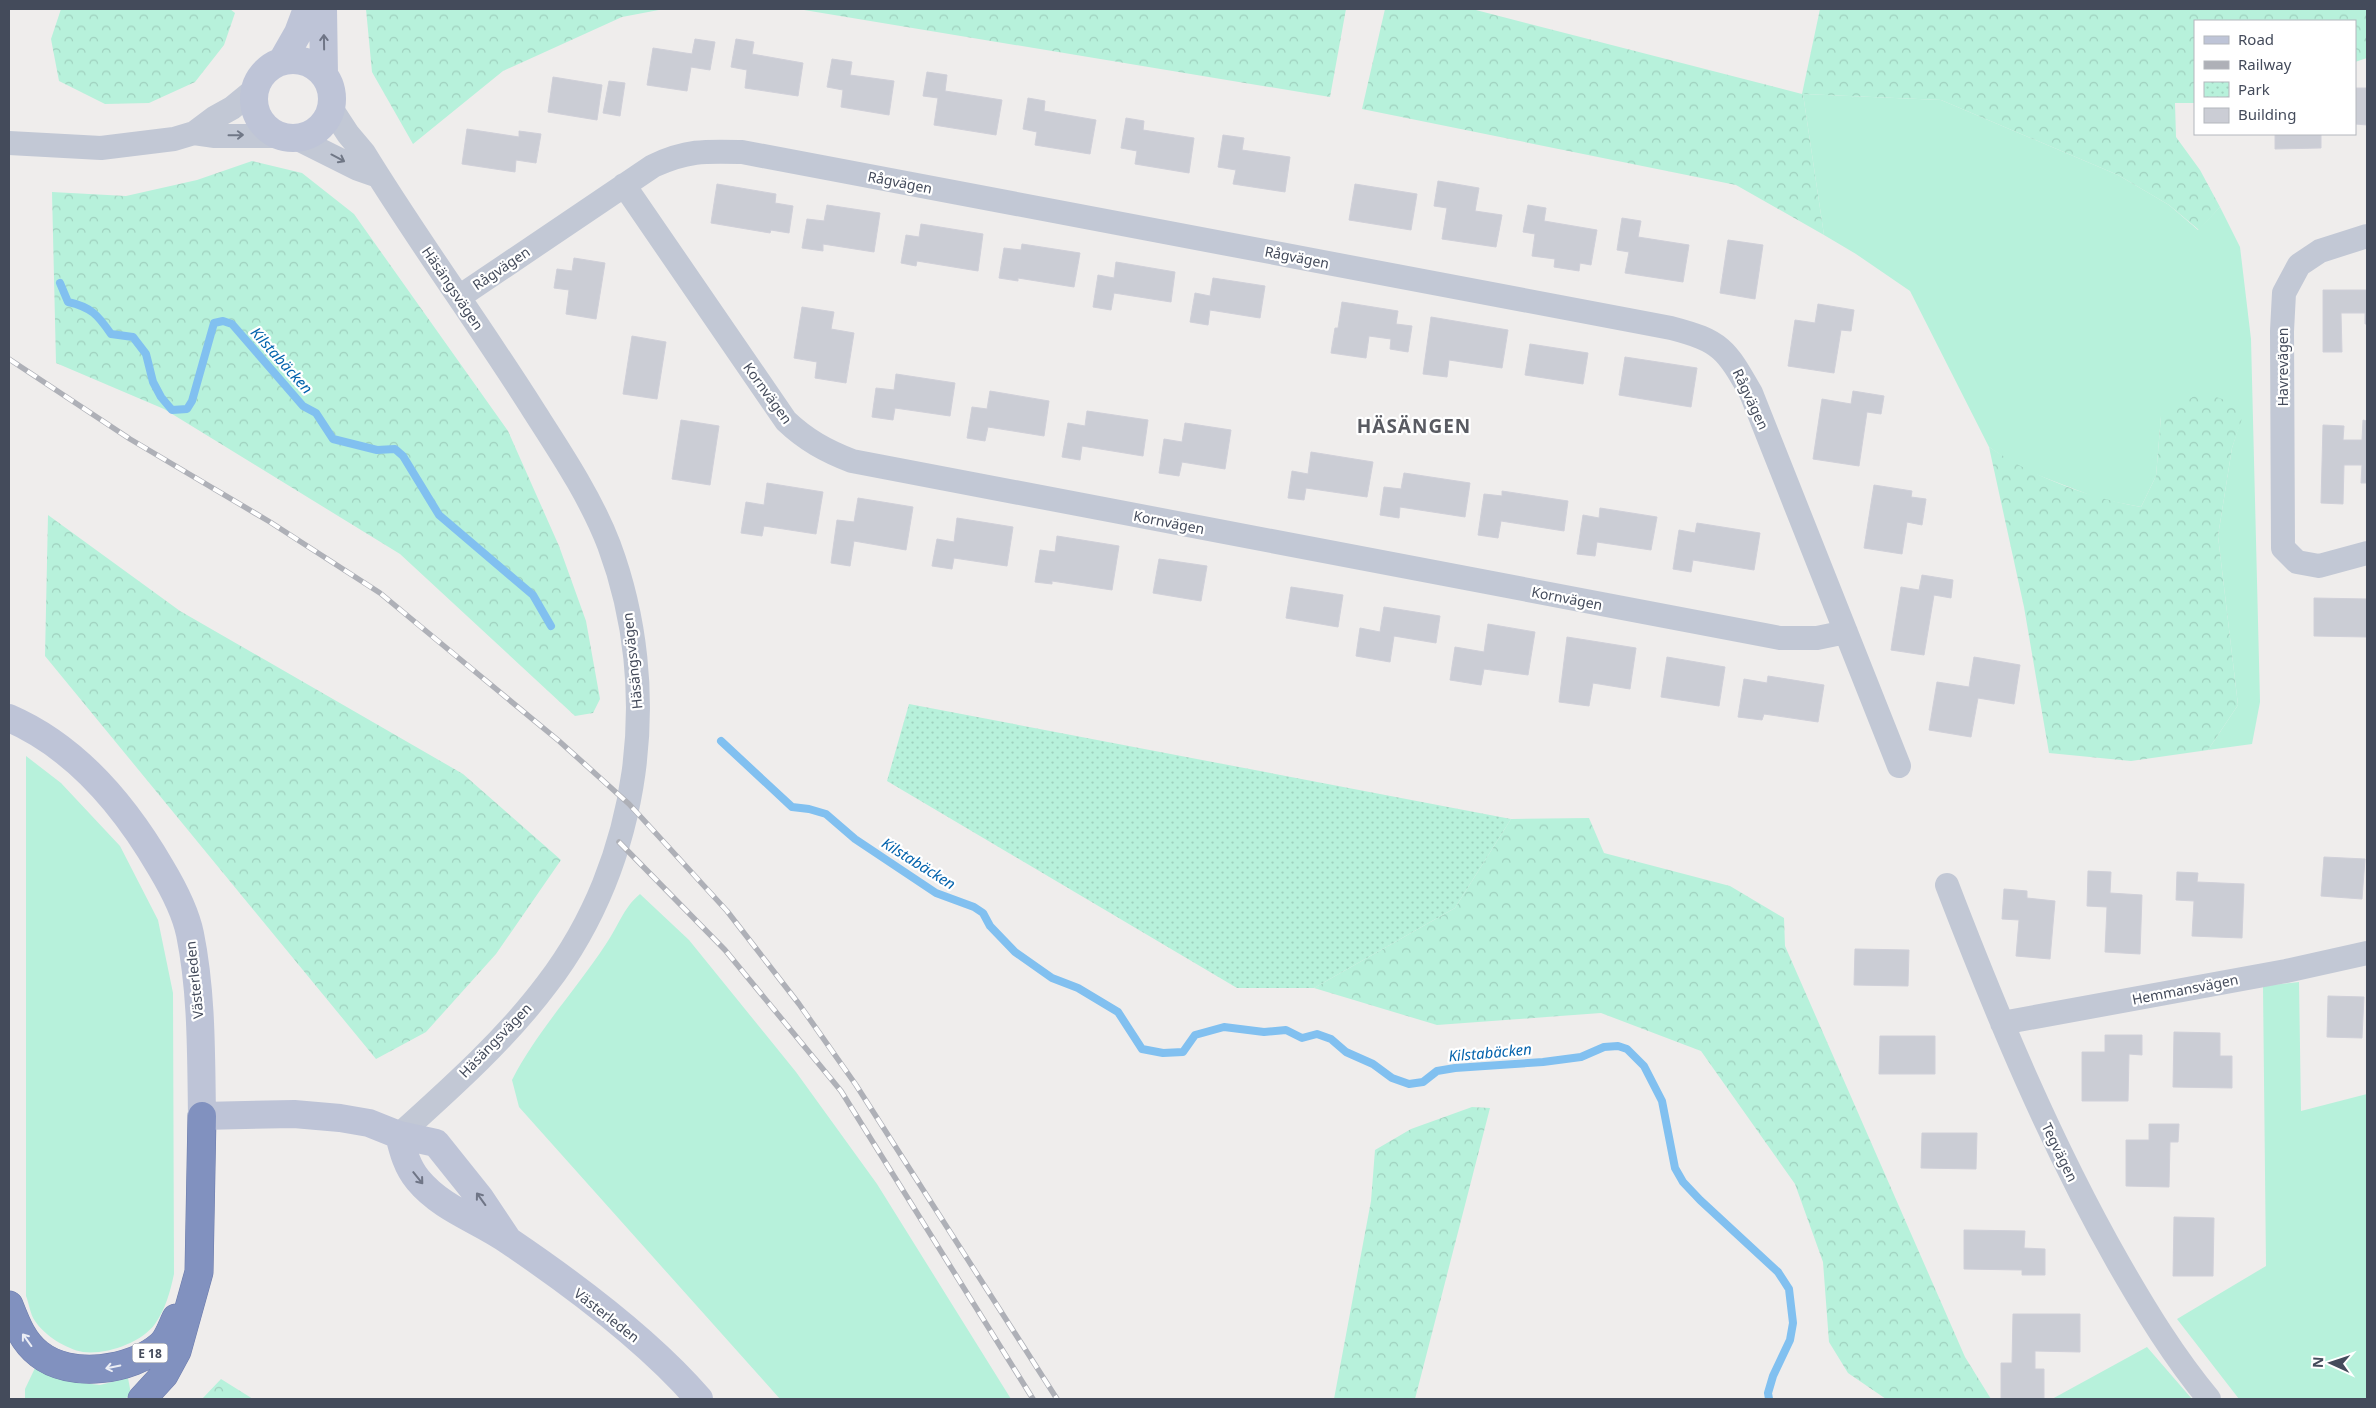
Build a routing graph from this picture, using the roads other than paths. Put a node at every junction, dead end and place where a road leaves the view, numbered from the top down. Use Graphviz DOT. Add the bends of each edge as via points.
graph roads {
  1 [pos="307,9"];
  2 [pos="323,9"];
  3 [pos="282,61"];
  4 [pos="324,75"];
  5 [pos="254,90"];
  6 [pos="331,108"];
  7 [pos="194,133"];
  8 [pos="288,137"];
  9 [pos="9,143"];
  10 [pos="378,176"];
  11 [pos="624,185"];
  12 [pos="2367,236"];
  13 [pos="459,296"];
  14 [pos="2367,553"];
  15 [pos="1846,632"];
  16 [pos="9,718"];
  17 [pos="1899,766"];
  18 [pos="1947,885"];
  19 [pos="2367,953"];
  20 [pos="2002,1023"];
  21 [pos="202,1116"];
  22 [pos="399,1134"];
  23 [pos="508,1240"];
  24 [pos="199,1272"];
  25 [pos="9,1305"];
  26 [pos="142,1399"];
  27 [pos="700,1399"];
  28 [pos="2209,1399"];
  1 -- 3 [label="street"];
  4 -- 2 [label="street, one-way"];
  3 -- 4 [label="street" via="301,61"];
  3 -- 5 [label="street" via="264,72"];
  4 -- 6 [label="street" via="332,91"];
  5 -- 7 [label="street"];
  5 -- 8 [label="street" via="255,112 264,126"];
  6 -- 8 [label="street" via="319,129 309,135"];
  6 -- 10 [label="street, Häsängsvägen"];
  7 -- 8 [label="street, one-way"];
  7 -- 9 [label="street" via="174,139 101,148"];
  8 -- 10 [label="street, one-way"];
  10 -- 13 [label="street, Häsängsvägen"];
  11 -- 13 [label="street, Rågvägen"];
  11 -- 15 [label="street, Kornvägen" via="786,421 820,448 852,461 1780,638 1817,638"];
  11 -- 15 [label="street, Rågvägen" via="677,155 705,151 742,152 1695,334 1719,345 1735,364 1751,392"];
  12 -- 14 [label="street, Havrevägen" via="2320,251 2299,265 2284,293 2282,332 2283,548 2297,562 2319,566"];
  13 -- 22 [label="street, Häsängsvägen" via="556,445 609,544 624,594 633,644 638,698 637,749 632,792 620,842 609,874 583,928 548,983 501,1037"];
  15 -- 17 [label="street, Rågvägen"];
  16 -- 21 [label="street, Västerleden" via="43,737 82,767 115,799 175,892 189,932 195,973"];
  18 -- 20 [label="street, Tegvägen"];
  19 -- 20 [label="street, Hemmansvägen"];
  20 -- 28 [label="street, Tegvägen" via="2094,1220 2153,1322"];
  21 -- 22 [label="street, Västerleden" via="294,1114 340,1118 369,1123"];
  21 -- 24 [label="highway, E 18"];
  23 -- 22 [label="street, Västerleden, one-way" via="480,1198 436,1143"];
  22 -- 23 [label="street, Västerleden, one-way" via="404,1157 418,1180 456,1212"];
  23 -- 27 [label="street, Västerleden" via="637,1338"];
  24 -- 25 [label="highway, E 18, one-way" via="163,1344 135,1363 102,1370 70,1368 40,1355 27,1342"];
  24 -- 26 [label="highway, E 18" via="177,1351 164,1375"];
}
